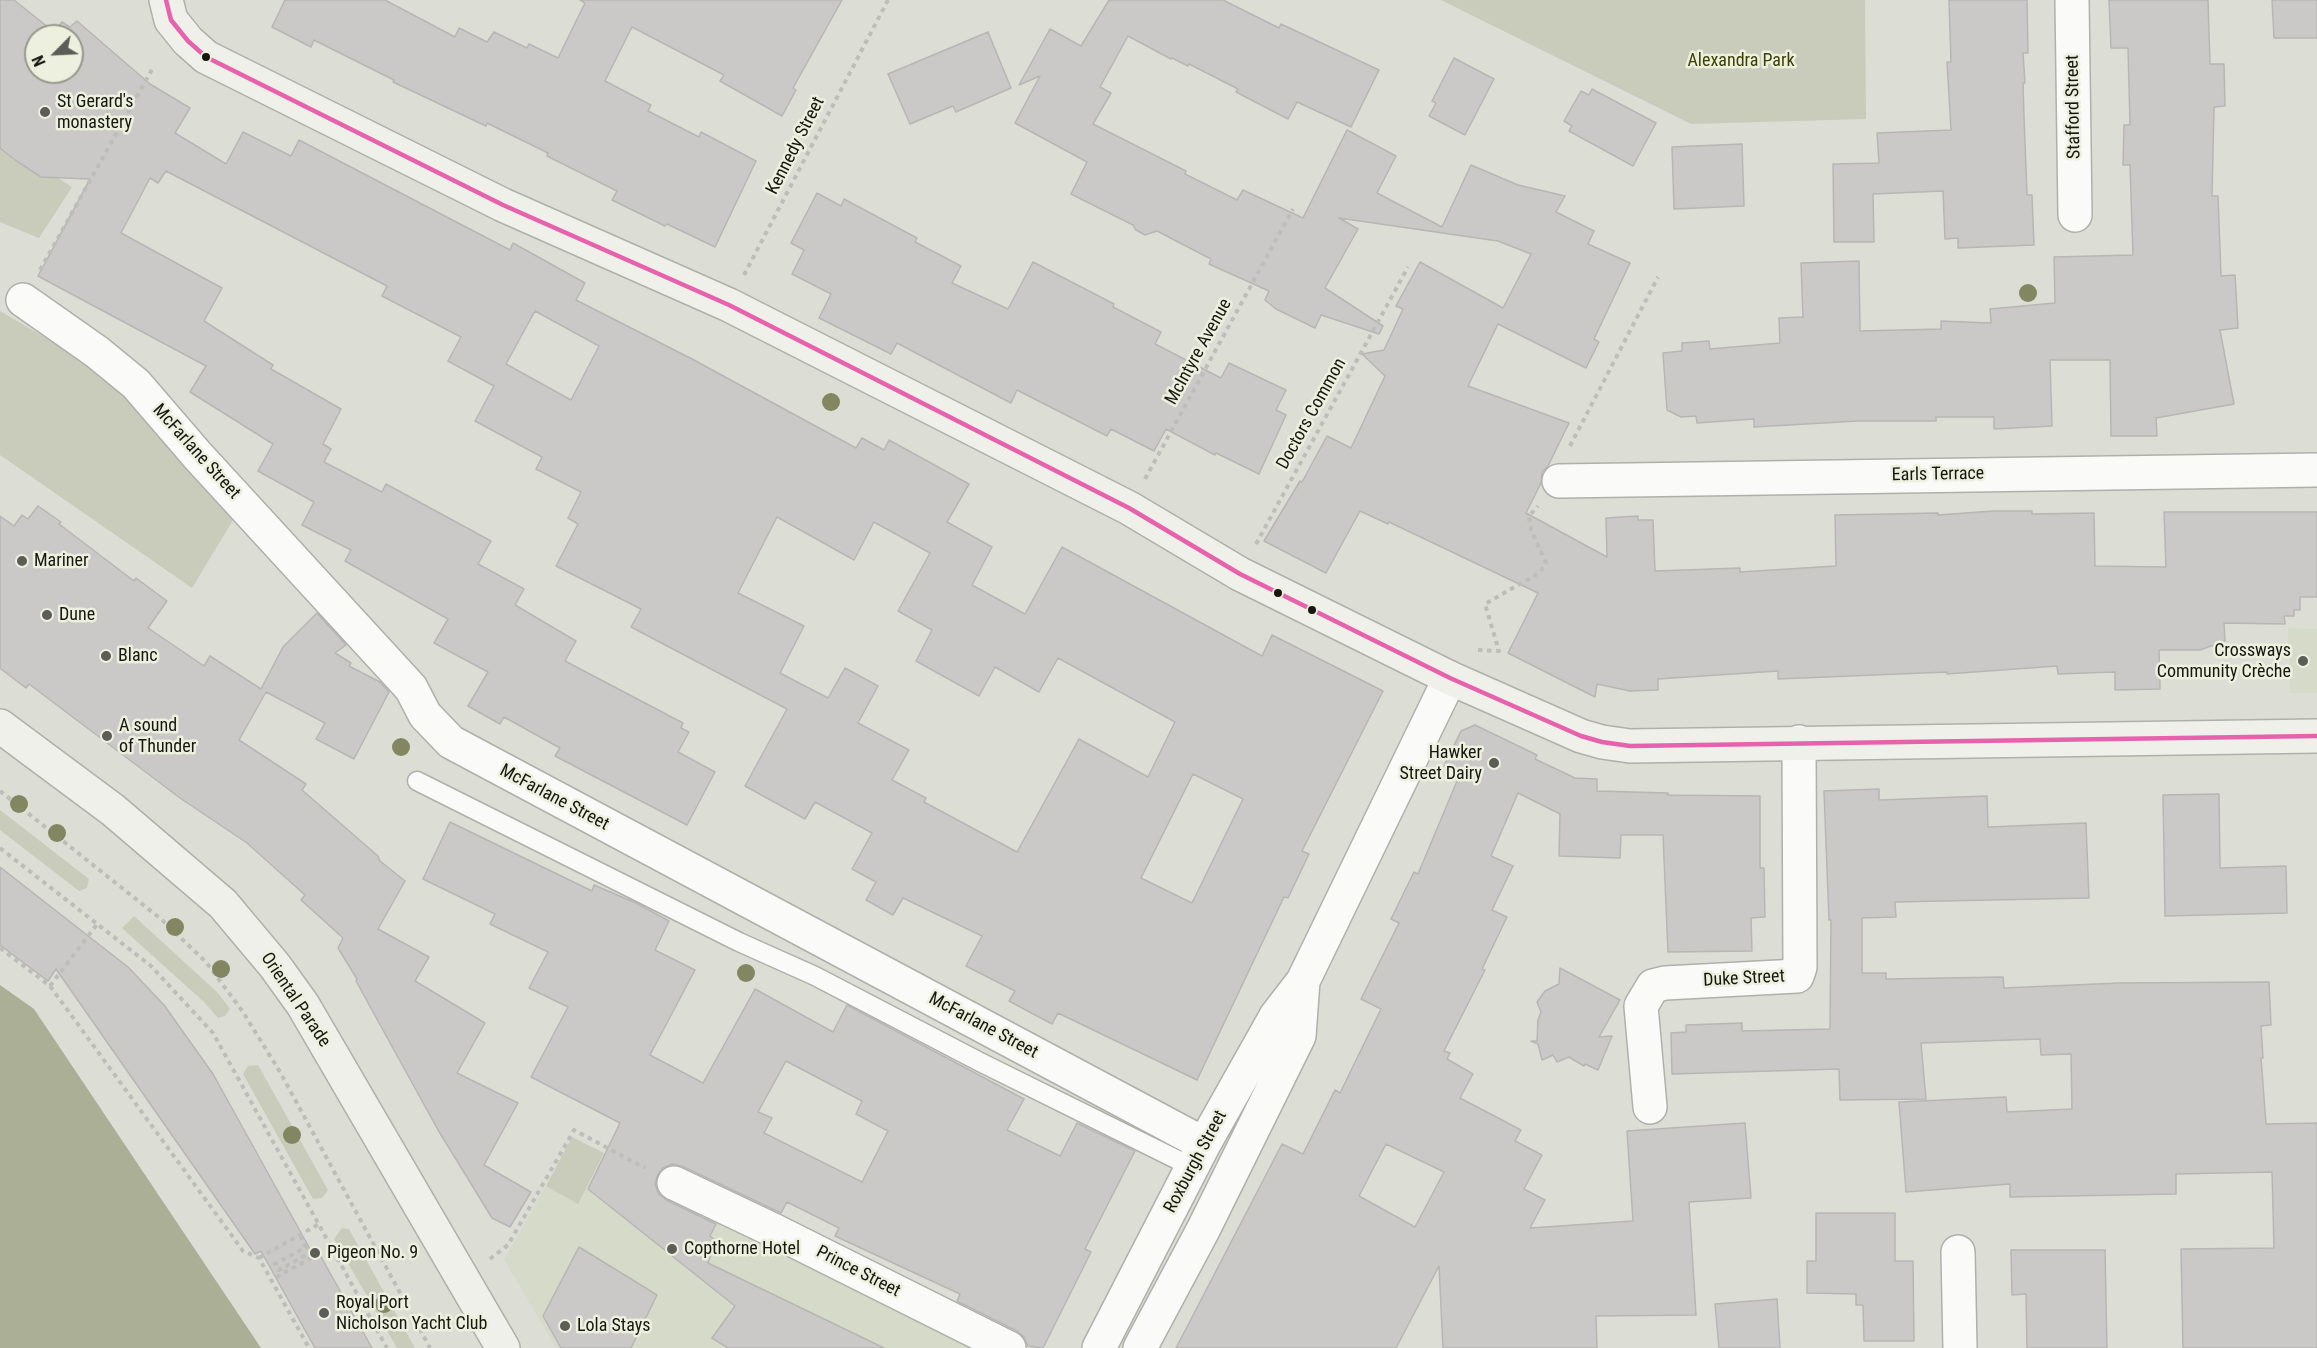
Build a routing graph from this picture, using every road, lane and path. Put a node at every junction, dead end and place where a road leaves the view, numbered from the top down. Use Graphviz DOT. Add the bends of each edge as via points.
graph roads {
  1 [pos="166,0"];
  2 [pos="888,0"];
  3 [pos="2072,0"];
  4 [pos="154,66"];
  5 [pos="1293,209"];
  6 [pos="2075,215"];
  7 [pos="1408,267"];
  8 [pos="23,300"];
  9 [pos="729,305"];
  10 [pos="2317,470"];
  11 [pos="1559,481"];
  12 [pos="1129,508"];
  13 [pos="1240,574"];
  14 [pos="1450,678"];
  15 [pos="0,726"];
  16 [pos="2317,736"];
  17 [pos="1799,742"];
  18 [pos="417,781"];
  19 [pos="0,791"];
  20 [pos="0,848"];
  21 [pos="98,923"];
  22 [pos="0,948"];
  23 [pos="1303,981"];
  24 [pos="50,987"];
  25 [pos="1650,1107"];
  26 [pos="1198,1155"];
  27 [pos="674,1183"];
  28 [pos="319,1224"];
  29 [pos="300,1235"];
  30 [pos="508,1245"];
  31 [pos="1958,1252"];
  32 [pos="259,1258"];
  33 [pos="280,1277"];
  34 [pos="309,1348"];
  35 [pos="387,1348"];
  36 [pos="430,1348"];
  37 [pos="503,1348"];
  38 [pos="1009,1348"];
  39 [pos="1099,1348"];
  40 [pos="1140,1348"];
  41 [pos="1960,1348"];
  1 -- 9 [label="street" via="171,20 206,57 503,205"];
  2 -- 9 [label="path, Kennedy Street"];
  3 -- 6 [label="street, Stafford Street"];
  4 -- 8 [label="path"];
  5 -- 12 [label="path, McIntyre Avenue"];
  7 -- 13 [label="path, Doctors Common"];
  8 -- 26 [label="street, McFarlane Street" via="136,384 411,688 425,715 451,742"];
  9 -- 12 [label="street"];
  10 -- 11 [label="street, Earls Terrace"];
  12 -- 13 [label="street"];
  13 -- 14 [label="street"];
  14 -- 17 [label="street" via="1602,742 1630,746"];
  14 -- 23 [label="street, Roxburgh Street"];
  15 -- 37 [label="street, Oriental Parade" via="113,810 223,904 275,966 303,1005"];
  16 -- 17 [label="street"];
  17 -- 25 [label="street, Duke Street" via="1797,976 1653,986 1641,1006"];
  18 -- 26 [label="lane" via="815,976 980,1062"];
  19 -- 36 [label="path" via="161,919 206,962 280,1072"];
  20 -- 21 [label="path"];
  21 -- 24 [label="path"];
  21 -- 28 [label="path" via="152,966 213,1033"];
  22 -- 24 [label="path"];
  23 -- 26 [label="street, Roxburgh Street" via="1276,1016"];
  23 -- 40 [label="street, Roxburgh Street" via="1299,1036"];
  24 -- 32 [label="path" via="243,1251"];
  26 -- 39 [label="street, Roxburgh Street"];
  27 -- 30 [label="path" via="574,1130"];
  27 -- 38 [label="street, Prince Street"];
  28 -- 29 [label="path"];
  28 -- 35 [label="path"];
  29 -- 32 [label="path"];
  29 -- 33 [label="path" via="306,1247 275,1264 279,1270 311,1252 313,1257"];
  31 -- 41 [label="street"];
  32 -- 34 [label="path"];
}
